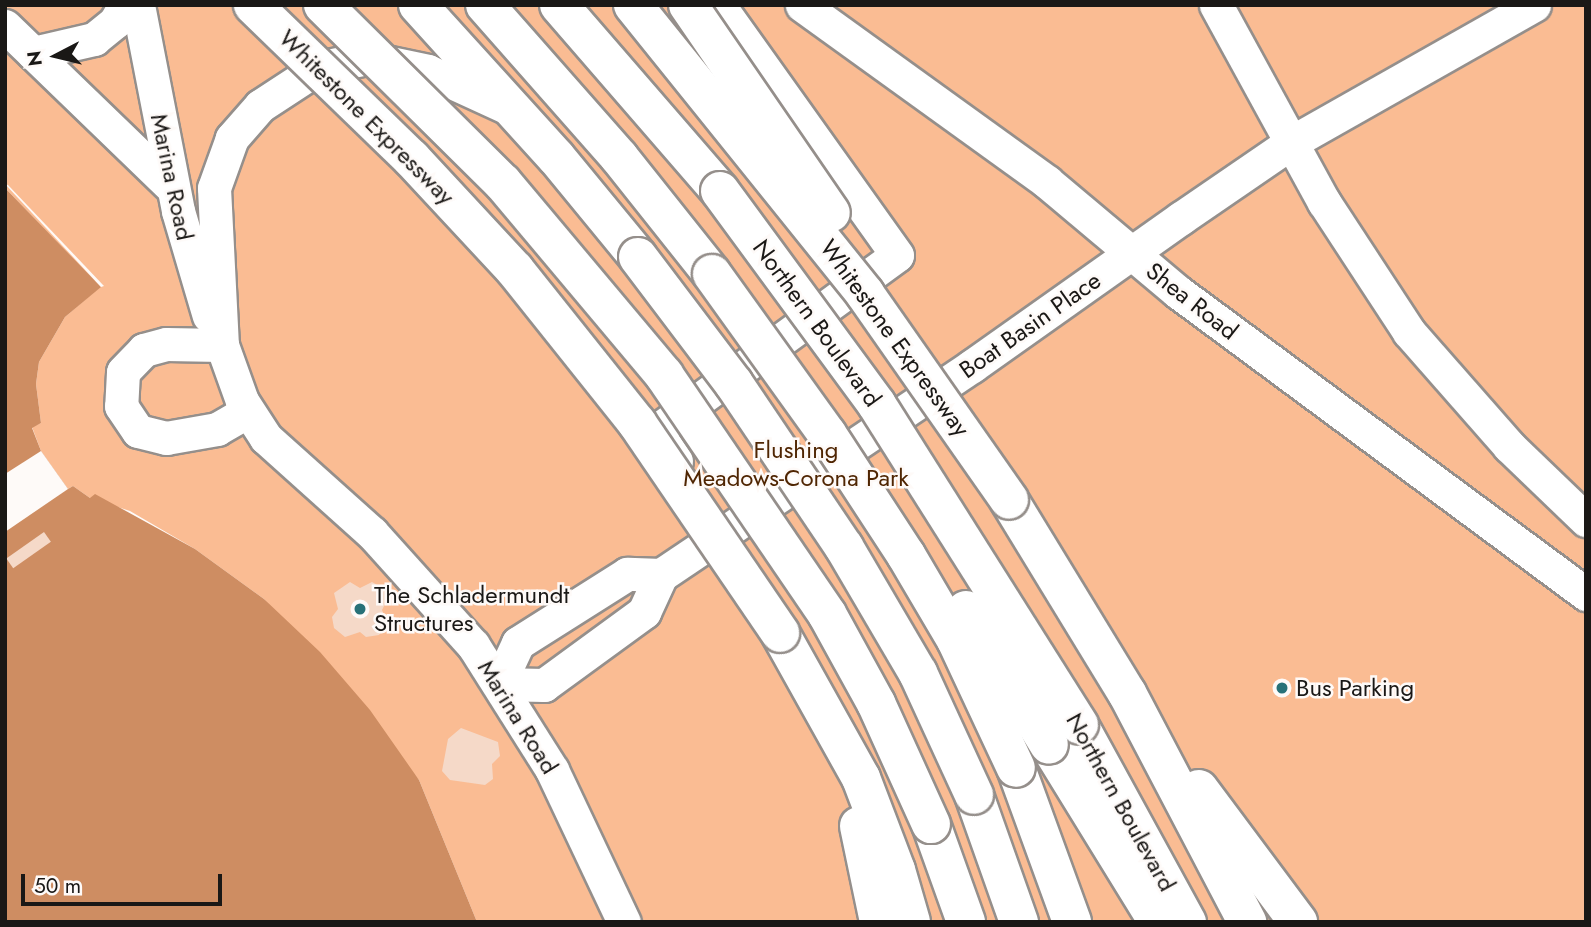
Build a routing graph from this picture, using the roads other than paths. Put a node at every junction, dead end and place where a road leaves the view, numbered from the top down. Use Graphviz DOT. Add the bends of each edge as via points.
graph roads {
  1 [pos="125,5"];
  2 [pos="138,5"];
  3 [pos="253,5"];
  4 [pos="323,5"];
  5 [pos="418,5"];
  6 [pos="485,5"];
  7 [pos="634,5"];
  8 [pos="688,5"];
  9 [pos="719,5"];
  10 [pos="802,5"];
  11 [pos="1216,5"];
  12 [pos="1534,5"];
  13 [pos="564,10"];
  14 [pos="5,26"];
  15 [pos="33,53"];
  16 [pos="524,120"];
  17 [pos="1292,142"];
  18 [pos="173,188"];
  19 [pos="1130,253"];
  20 [pos="712,274"];
  21 [pos="222,345"];
  22 [pos="247,412"];
  23 [pos="1009,500"];
  24 [pos="1586,520"];
  25 [pos="725,532"];
  26 [pos="661,575"];
  27 [pos="1586,594"];
  28 [pos="499,684"];
  29 [pos="1127,693"];
  30 [pos="1064,735"];
  31 [pos="879,859"];
  32 [pos="616,912"];
  33 [pos="878,922"];
  34 [pos="911,922"];
  35 [pos="966,922"];
  36 [pos="1019,922"];
  37 [pos="1072,922"];
  38 [pos="1158,922"];
  39 [pos="1187,922"];
  40 [pos="1247,922"];
  41 [pos="1298,922"];
  1 -- 15 [label="street" via="115,22 94,39"];
  2 -- 18 [label="street, Marina Road"];
  3 -- 31 [label="main road, Whitestone Expressway, bridge" via="411,158 514,270 667,463 780,633"];
  4 -- 35 [label="main road, bridge" via="503,183 664,374 747,491 827,614 876,703 931,824"];
  5 -- 16 [label="main road"];
  6 -- 20 [label="main road" via="619,158"];
  7 -- 23 [label="main road, Whitestone Expressway, bridge" via="865,294"];
  8 -- 23 [label="main road, bridge" via="798,162"];
  9 -- 25 [label="street" via="897,254 656,431"];
  10 -- 19 [label="street, Shea Road" via="1047,181"];
  11 -- 17 [label="street"];
  12 -- 17 [label="street, Boat Basin Place"];
  13 -- 30 [label="main road, Northern Boulevard, bridge" via="720,191 877,405"];
  14 -- 15 [label="street"];
  15 -- 18 [label="street"];
  16 -- 21 [label="street, Marina Road" via="468,87 390,61 335,63 278,91 232,138 217,174 213,214"];
  16 -- 36 [label="main road, bridge" via="638,257 741,394 844,547 918,673 974,795"];
  17 -- 19 [label="street, Boat Basin Place"];
  17 -- 24 [label="street" via="1354,250 1409,332 1509,446"];
  18 -- 21 [label="street, Marina Road" via="194,278"];
  19 -- 25 [label="street, Boat Basin Place"];
  19 -- 27 [label="street, Shea Road"];
  20 -- 30 [label="main road, bridge" via="784,358 895,502"];
  20 -- 37 [label="main road, bridge" via="812,412 956,640 1016,768"];
  21 -- 22 [label="street, Marina Road"];
  21 -- 22 [label="street" via="166,344 145,350 123,372 121,406 138,431 166,438 217,429"];
  22 -- 28 [label="street, Marina Road" via="266,438 372,533 434,598"];
  23 -- 29 [label="main road, Whitestone Expressway"];
  25 -- 26 [label="street, Boat Basin Place"];
  26 -- 28 [label="street" via="627,575 518,643"];
  26 -- 28 [label="street" via="644,612 544,685"];
  28 -- 32 [label="street, Marina Road" via="552,770"];
  29 -- 40 [label="main road"];
  29 -- 41 [label="main road"];
  30 -- 38 [label="main road"];
  30 -- 39 [label="main road, Northern Boulevard"];
  31 -- 33 [label="main road"];
  31 -- 34 [label="main road"];
}
